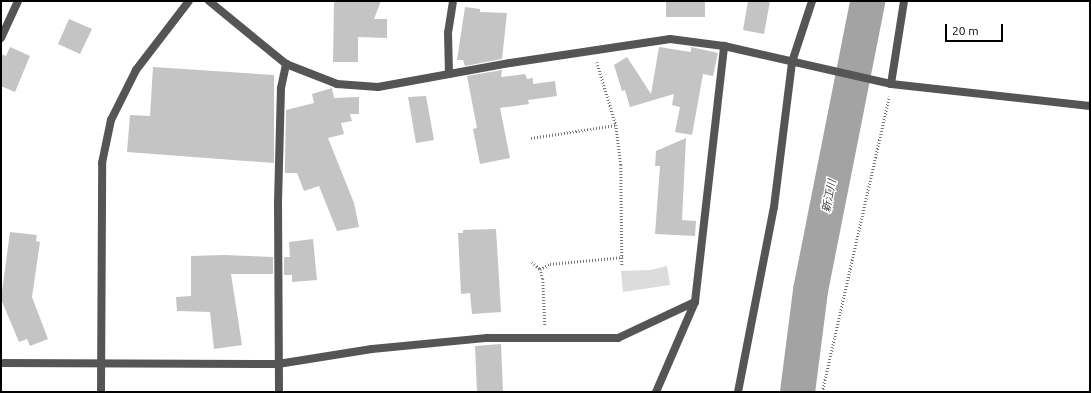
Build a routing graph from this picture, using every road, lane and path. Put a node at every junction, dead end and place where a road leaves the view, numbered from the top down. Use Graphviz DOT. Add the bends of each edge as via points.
graph roads {
  1 [pos="18,1"];
  2 [pos="189,1"];
  3 [pos="209,1"];
  4 [pos="452,1"];
  5 [pos="812,1"];
  6 [pos="904,1"];
  7 [pos="1,38"];
  8 [pos="724,46"];
  9 [pos="593,51"];
  10 [pos="796,63"];
  11 [pos="286,64"];
  12 [pos="449,74"];
  13 [pos="892,84"];
  14 [pos="1090,106"];
  15 [pos="616,125"];
  16 [pos="531,138"];
  17 [pos="624,257"];
  18 [pos="532,262"];
  19 [pos="622,266"];
  20 [pos="540,269"];
  21 [pos="695,302"];
  22 [pos="545,338"];
  23 [pos="1,363"];
  24 [pos="101,363"];
  25 [pos="278,364"];
  26 [pos="101,392"];
  27 [pos="279,392"];
  28 [pos="656,392"];
  29 [pos="738,392"];
  30 [pos="822,392"];
  1 -- 7 [label="street"];
  2 -- 24 [label="street" via="136,70 111,120 102,163"];
  3 -- 11 [label="street"];
  4 -- 12 [label="street" via="448,33"];
  5 -- 10 [label="street"];
  6 -- 13 [label="street"];
  8 -- 9 [label="street" via="670,39"];
  8 -- 10 [label="street"];
  8 -- 21 [label="street"];
  9 -- 12 [label="street"];
  9 -- 15 [label="path"];
  10 -- 13 [label="street"];
  10 -- 29 [label="street" via="774,207"];
  11 -- 12 [label="street" via="338,84 378,87"];
  11 -- 25 [label="street" via="280,111"];
  13 -- 14 [label="street"];
  13 -- 30 [label="path"];
  15 -- 16 [label="path"];
  15 -- 17 [label="path" via="622,165"];
  17 -- 19 [label="path"];
  17 -- 20 [label="path" via="550,264"];
  18 -- 20 [label="path"];
  20 -- 22 [label="path" via="543,279"];
  21 -- 22 [label="street" via="618,338"];
  21 -- 28 [label="street"];
  22 -- 25 [label="street" via="487,338 372,349"];
  23 -- 24 [label="street"];
  24 -- 25 [label="street"];
  24 -- 26 [label="street"];
  25 -- 27 [label="street"];
}
